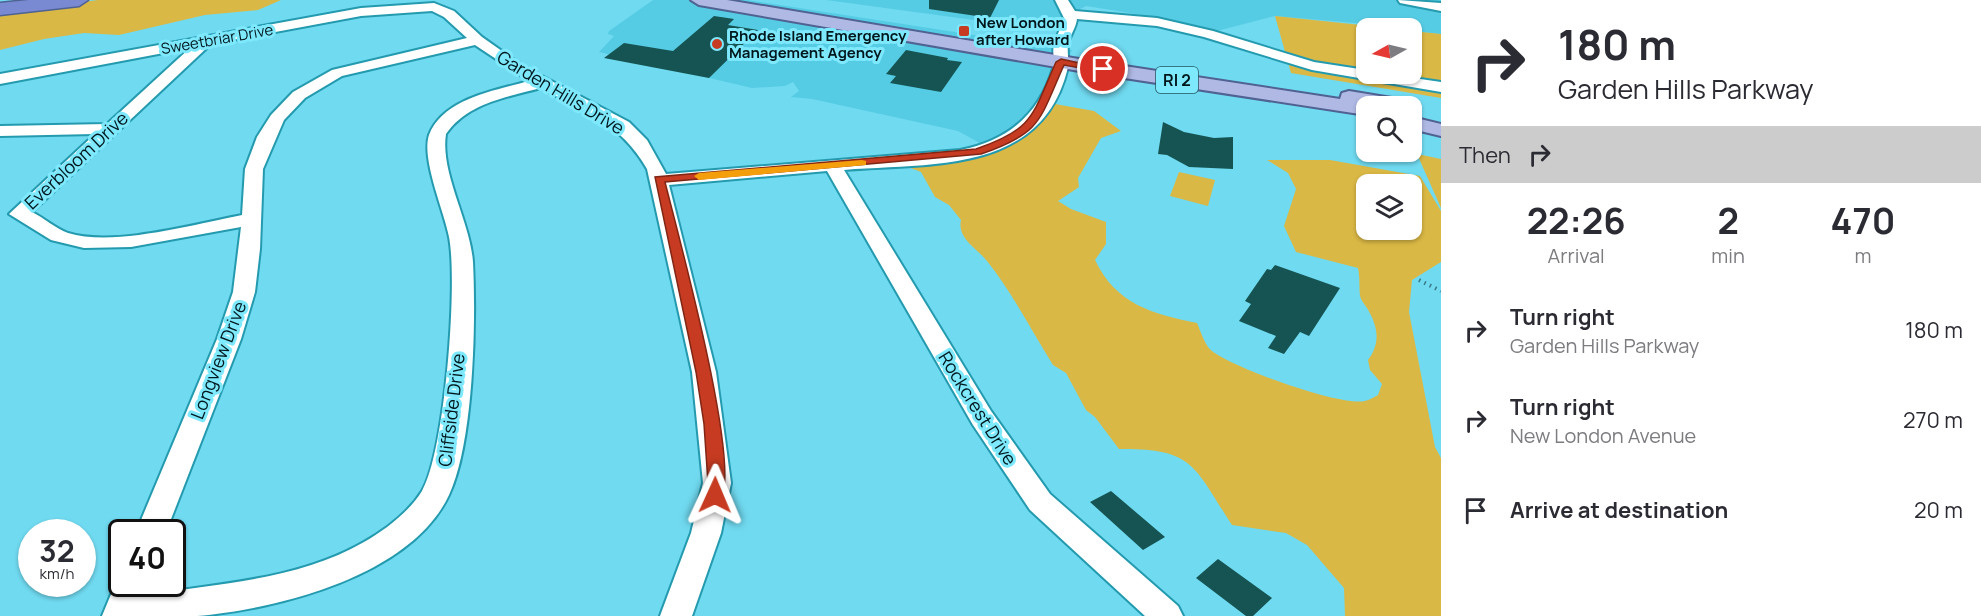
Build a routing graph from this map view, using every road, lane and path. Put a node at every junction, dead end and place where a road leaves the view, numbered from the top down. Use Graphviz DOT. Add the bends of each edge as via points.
graph roads {
  1 [pos="80,0"];
  2 [pos="699,0"];
  3 [pos="746,0"];
  4 [pos="1061,0"];
  5 [pos="1404,0"];
  6 [pos="440,4"];
  7 [pos="1441,7"];
  8 [pos="0,9"];
  9 [pos="1070,14"];
  10 [pos="207,40"];
  11 [pos="477,40"];
  12 [pos="1061,56"];
  13 [pos="0,79"];
  14 [pos="541,83"];
  15 [pos="1441,87"];
  16 [pos="1356,99"];
  17 [pos="1422,109"];
  18 [pos="1356,110"];
  19 [pos="1441,112"];
  20 [pos="1422,118"];
  21 [pos="1441,121"];
  22 [pos="1422,125"];
  23 [pos="109,129"];
  24 [pos="0,130"];
  25 [pos="1441,130"];
  26 [pos="832,165"];
  27 [pos="658,180"];
  28 [pos="9,214"];
  29 [pos="252,219"];
  30 [pos="1419,280"];
  31 [pos="1441,291"];
  32 [pos="156,519"];
  33 [pos="125,597"];
  34 [pos="118,615"];
  35 [pos="676,616"];
  36 [pos="1167,616"];
  1 -- 8 [label="highway"];
  2 -- 12 [label="main road, RI 2"];
  3 -- 12 [label="main road, RI 2"];
  4 -- 9 [label="street"];
  5 -- 7 [label="street"];
  6 -- 10 [label="street, Sweetbriar Drive" via="361,12"];
  6 -- 11 [label="street, Garden Hills Drive"];
  9 -- 12 [label="street" via="1071,24"];
  9 -- 15 [label="street" via="1157,22 1312,66"];
  10 -- 13 [label="street, Sweetbriar Drive"];
  10 -- 23 [label="street, Everbloom Drive"];
  11 -- 14 [label="street, Garden Hills Drive"];
  11 -- 29 [label="street, Longview Drive" via="337,73 299,95 277,118 257,158 252,182"];
  12 -- 16 [label="main road, RI 2"];
  12 -- 18 [label="main road, RI 2"];
  12 -- 26 [label="street" via="1033,122 1008,141 960,155"];
  14 -- 27 [label="street, Garden Hills Drive" via="623,126 641,144"];
  14 -- 34 [label="street, Cliffside Drive" via="468,107 447,121 435,143 460,239 463,299 452,428 442,479 424,509 375,550 309,582"];
  17 -- 19 [label="main road"];
  20 -- 21 [label="main road"];
  22 -- 25 [label="main road"];
  23 -- 24 [label="street"];
  23 -- 28 [label="street, Everbloom Drive"];
  26 -- 27 [label="street"];
  26 -- 36 [label="street, Rockcrest Drive" via="982,418 1040,502"];
  27 -- 35 [label="street, Garden Hills Drive" via="704,372 717,483 706,533"];
  28 -- 29 [label="street, Everbloom Drive" via="32,219 63,238 93,242 151,238"];
  29 -- 32 [label="street, Longview Drive" via="244,292"];
  30 -- 31 [label="path"];
  33 -- 34 [label="street"];
}
